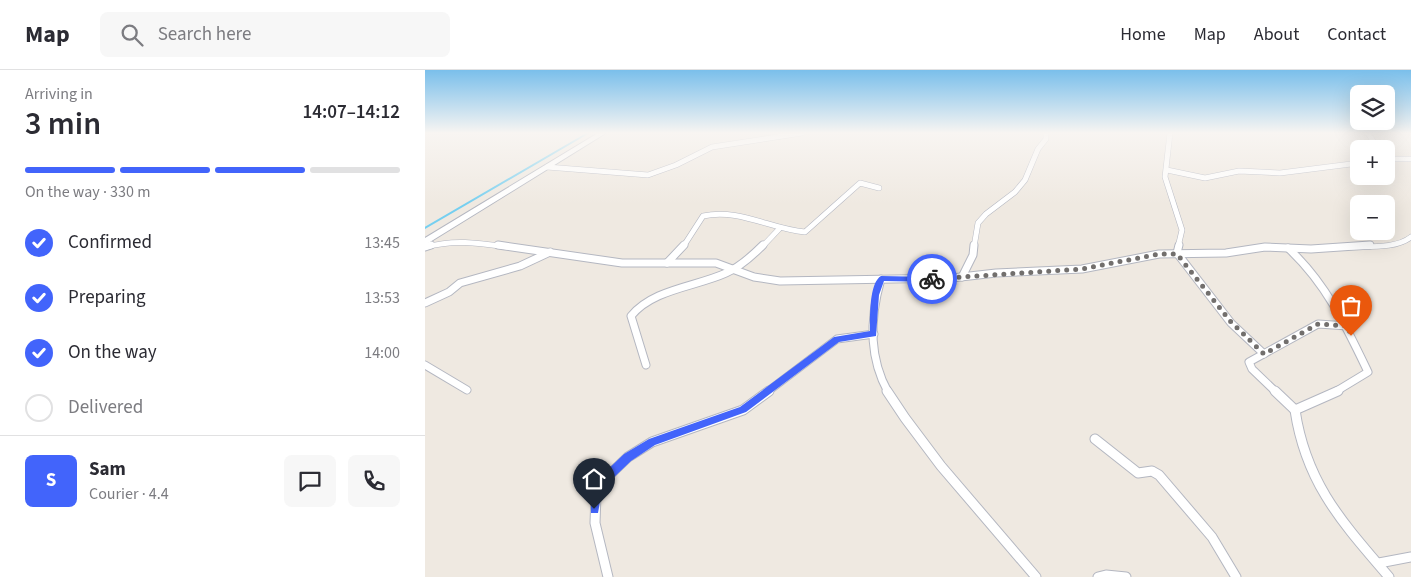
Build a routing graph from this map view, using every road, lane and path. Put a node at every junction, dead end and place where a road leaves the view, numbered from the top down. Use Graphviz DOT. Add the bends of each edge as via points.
graph roads {
  1 [pos="565,157"];
  2 [pos="693,157"];
  3 [pos="1035,157"];
  4 [pos="1168,157"];
  5 [pos="1395,159"];
  6 [pos="1411,159"];
  7 [pos="1350,164"];
  8 [pos="547,168"];
  9 [pos="1167,170"];
  10 [pos="879,188"];
  11 [pos="780,228"];
  12 [pos="1411,236"];
  13 [pos="425,242"];
  14 [pos="425,247"];
  15 [pos="1288,248"];
  16 [pos="550,251"];
  17 [pos="1177,254"];
  18 [pos="667,263"];
  19 [pos="734,269"];
  20 [pos="962,277"];
  21 [pos="881,279"];
  22 [pos="867,280"];
  23 [pos="876,295"];
  24 [pos="425,303"];
  25 [pos="1348,326"];
  26 [pos="873,334"];
  27 [pos="1264,354"];
  28 [pos="425,365"];
  29 [pos="646,366"];
  30 [pos="433,369"];
  31 [pos="425,372"];
  32 [pos="467,390"];
  33 [pos="1295,410"];
  34 [pos="1095,439"];
  35 [pos="1411,556"];
  36 [pos="1379,563"];
  37 [pos="608,577"];
  38 [pos="1036,577"];
  39 [pos="1098,577"];
  40 [pos="1126,577"];
  41 [pos="1236,577"];
  42 [pos="1389,577"];
  1 -- 8 [label="main road"];
  2 -- 8 [label="street" via="648,175"];
  3 -- 20 [label="street" via="1025,180 1015,192 979,223 973,255"];
  4 -- 9 [label="street"];
  5 -- 6 [label="street"];
  7 -- 9 [label="street" via="1280,173 1239,171 1205,178"];
  8 -- 13 [label="main road"];
  9 -- 17 [label="street" via="1166,182 1182,230"];
  10 -- 11 [label="street" via="860,183 805,232"];
  11 -- 18 [label="street" via="727,215 703,216 679,253"];
  11 -- 19 [label="street"];
  12 -- 15 [label="street" via="1399,244"];
  14 -- 16 [label="street" via="467,241"];
  15 -- 17 [label="street"];
  15 -- 25 [label="street" via="1302,261"];
  16 -- 18 [label="street" via="621,263"];
  16 -- 24 [label="street" via="520,266 460,283"];
  17 -- 20 [label="street" via="1159,254 1082,269"];
  17 -- 27 [label="street" via="1231,322"];
  18 -- 19 [label="street" via="705,262"];
  19 -- 22 [label="street" via="766,281"];
  19 -- 29 [label="street" via="657,297 633,310 631,316"];
  20 -- 21 [label="street"];
  21 -- 22 [label="street"];
  21 -- 23 [label="street"];
  22 -- 23 [label="street"];
  23 -- 26 [label="street"];
  25 -- 27 [label="street" via="1318,324"];
  25 -- 33 [label="street" via="1368,372 1348,386"];
  26 -- 37 [label="street" via="837,339 743,410 652,442 628,457 605,479 596,495 595,523"];
  26 -- 38 [label="street" via="875,360 903,417 953,483"];
  27 -- 33 [label="street" via="1249,365"];
  28 -- 30 [label="street"];
  30 -- 31 [label="street"];
  30 -- 32 [label="street"];
  33 -- 36 [label="street" via="1298,431 1320,489 1335,514"];
  34 -- 41 [label="street" via="1138,473 1159,475 1216,544"];
  35 -- 36 [label="street"];
  36 -- 42 [label="street"];
  39 -- 40 [label="street"];
}
